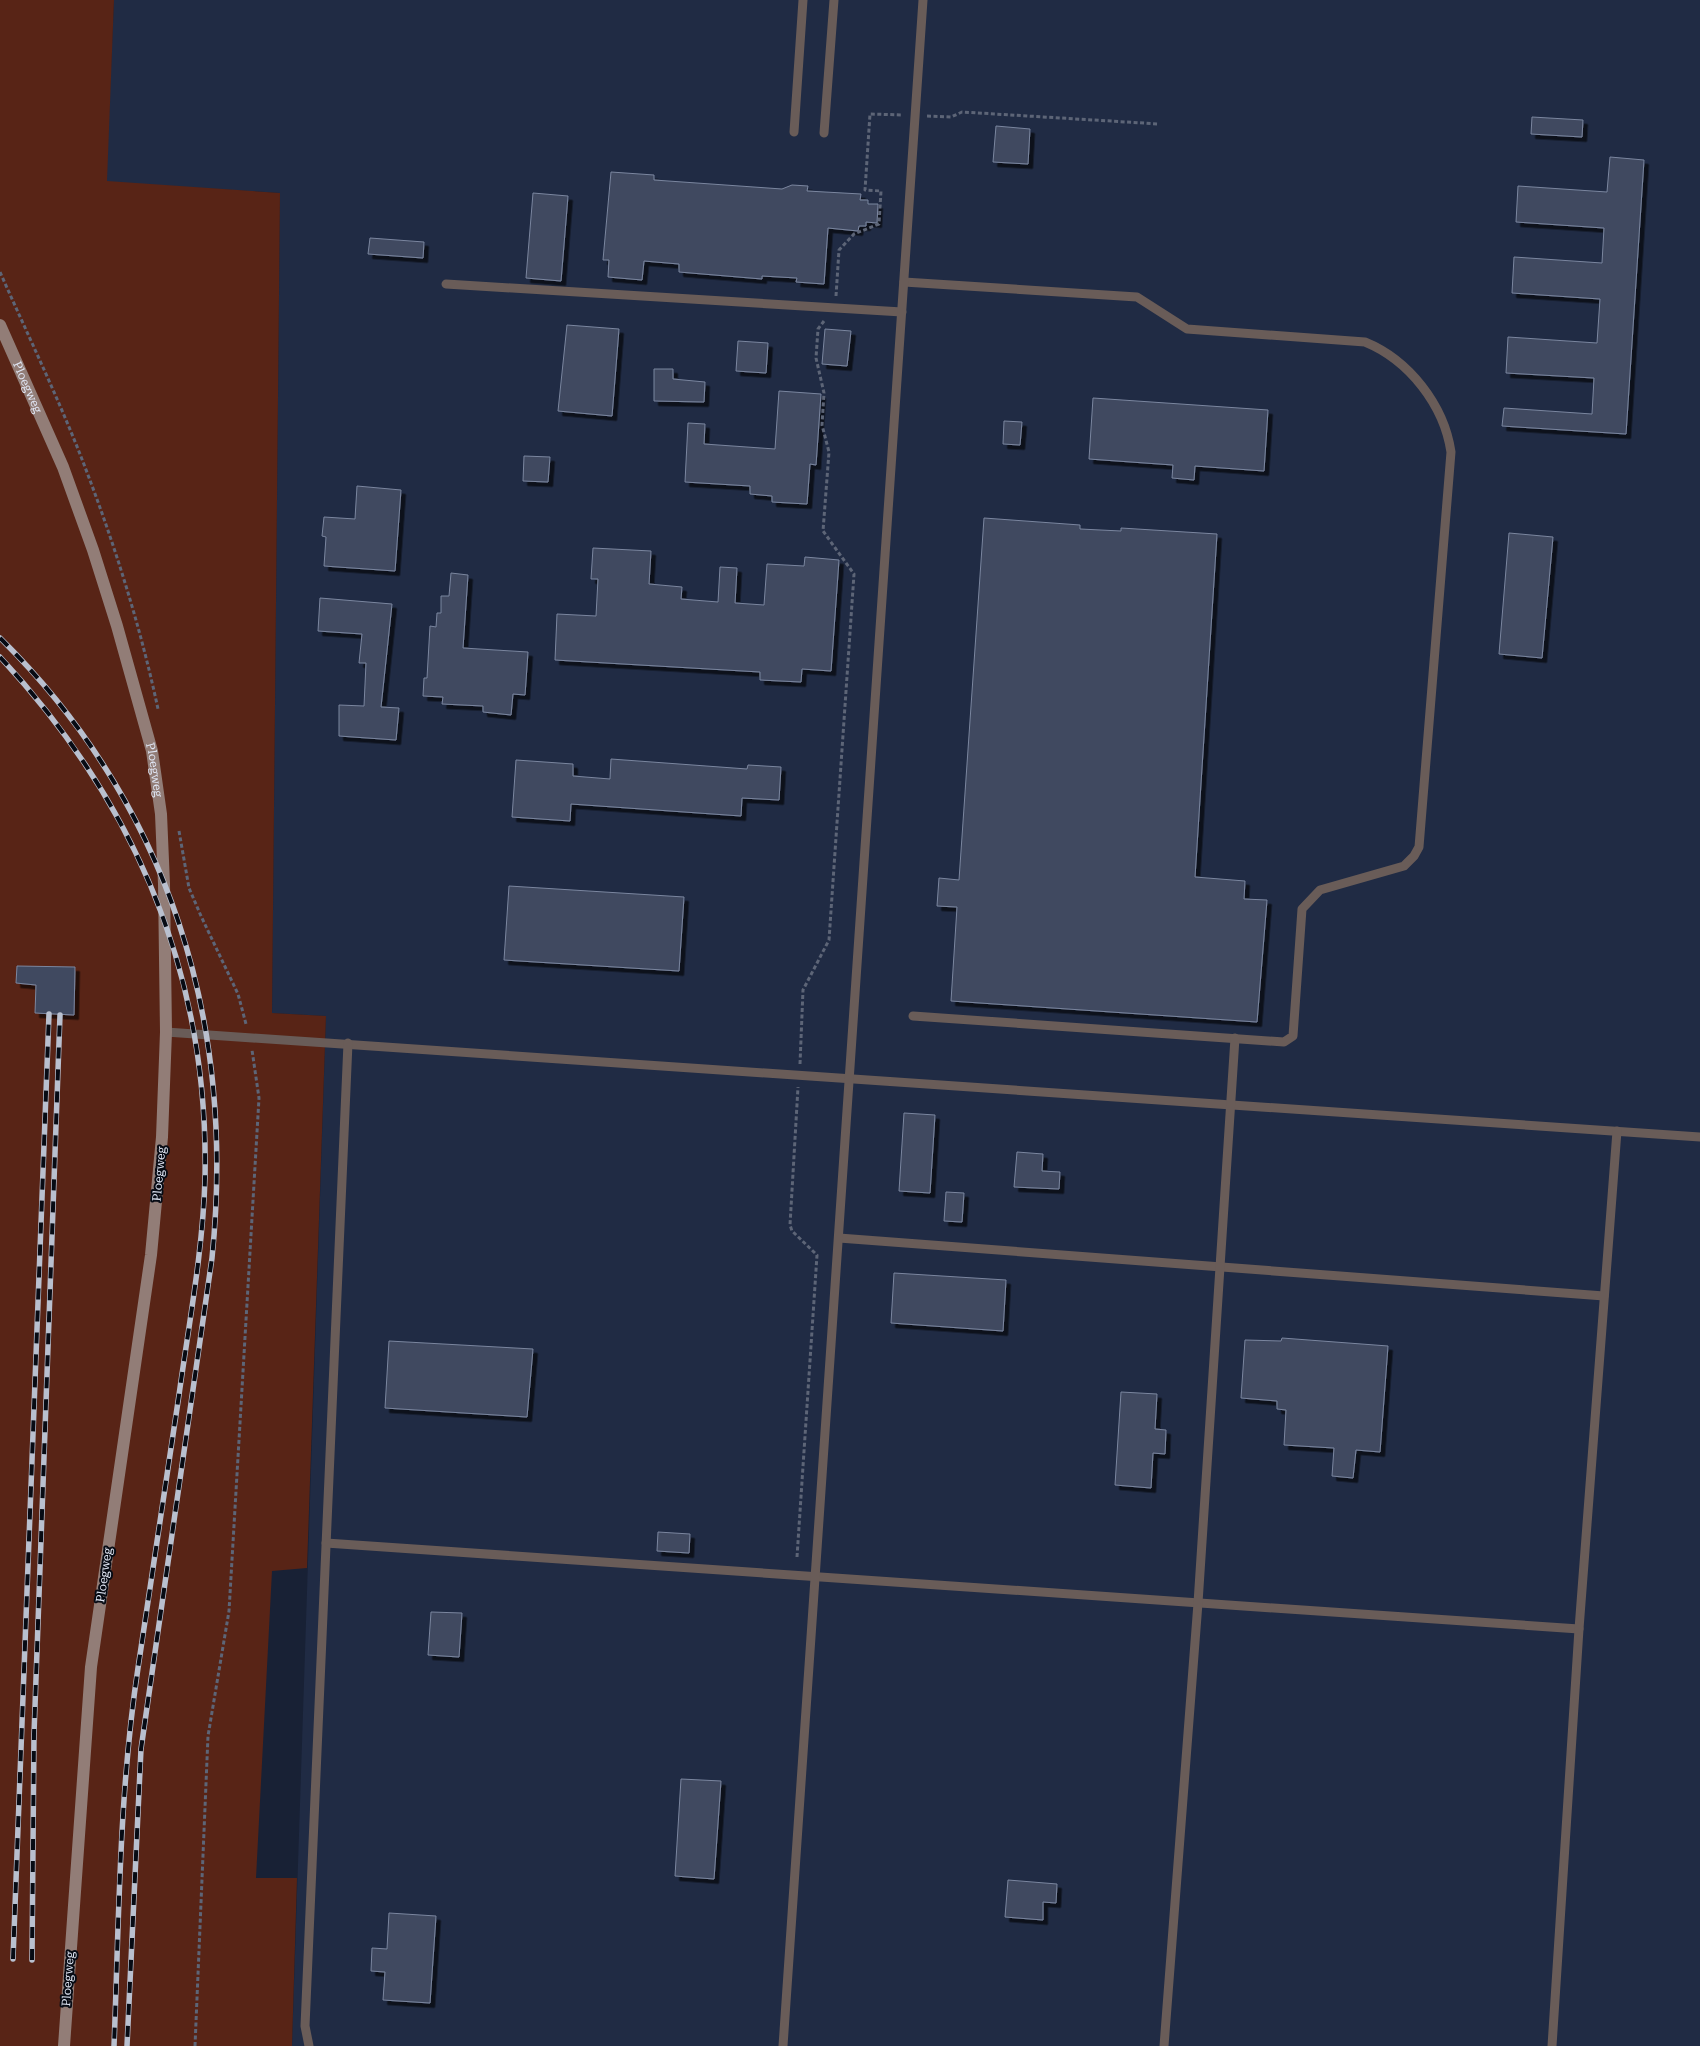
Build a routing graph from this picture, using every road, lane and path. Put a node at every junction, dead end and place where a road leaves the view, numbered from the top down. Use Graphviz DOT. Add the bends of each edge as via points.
graph roads {
  1 [pos="803,0"];
  2 [pos="834,0"];
  3 [pos="923,0"];
  4 [pos="915,116"];
  5 [pos="1159,124"];
  6 [pos="794,132"];
  7 [pos="824,134"];
  8 [pos="0,272"];
  9 [pos="904,282"];
  10 [pos="446,284"];
  11 [pos="832,307"];
  12 [pos="902,312"];
  13 [pos="0,325"];
  14 [pos="160,716"];
  15 [pos="178,826"];
  16 [pos="913,1016"];
  17 [pos="166,1032"];
  18 [pos="250,1036"];
  19 [pos="1235,1038"];
  20 [pos="348,1043"];
  21 [pos="799,1075"];
  22 [pos="849,1078"];
  23 [pos="1231,1105"];
  24 [pos="1617,1132"];
  25 [pos="1700,1137"];
  26 [pos="838,1238"];
  27 [pos="1220,1267"];
  28 [pos="1604,1296"];
  29 [pos="326,1544"];
  30 [pos="797,1557"];
  31 [pos="815,1578"];
  32 [pos="1198,1604"];
  33 [pos="1579,1629"];
  34 [pos="64,2046"];
  35 [pos="195,2046"];
  36 [pos="309,2046"];
  37 [pos="783,2046"];
  38 [pos="1164,2046"];
  39 [pos="1552,2046"];
  1 -- 6 [label="lane"];
  2 -- 7 [label="lane"];
  3 -- 4 [label="lane"];
  4 -- 5 [label="path" via="951,117 962,112"];
  4 -- 9 [label="lane"];
  4 -- 11 [label="path" via="870,114 865,190 881,191 880,224 854,234 840,250 836,302"];
  8 -- 14 [label="path" via="78,449 132,606"];
  9 -- 12 [label="lane"];
  9 -- 19 [label="lane" via="1137,297 1187,329 1365,342 1382,349 1422,387 1437,407 1448,431 1451,452 1418,848 1404,866 1320,890 1312,896 1302,909 1293,1036 1284,1042"];
  10 -- 11 [label="lane"];
  11 -- 12 [label="lane"];
  11 -- 21 [label="path" via="818,329 816,358 824,393 822,425 829,452 823,531 854,574 829,940 803,990"];
  12 -- 22 [label="lane"];
  13 -- 17 [label="street, Ploegweg" via="63,467 93,550 152,751 162,838"];
  15 -- 18 [label="path" via="190,888 238,994"];
  16 -- 19 [label="lane"];
  17 -- 18 [label="lane"];
  17 -- 34 [label="street, Ploegweg" via="162,1137 151,1255 90,1666"];
  18 -- 20 [label="lane"];
  18 -- 35 [label="path" via="259,1098 228,1611 208,1736"];
  19 -- 23 [label="lane"];
  20 -- 21 [label="lane"];
  20 -- 29 [label="lane"];
  21 -- 22 [label="lane"];
  21 -- 30 [label="path" via="790,1225 792,1231 817,1255"];
  22 -- 23 [label="lane"];
  22 -- 26 [label="lane"];
  23 -- 24 [label="lane"];
  23 -- 27 [label="lane"];
  24 -- 25 [label="lane"];
  24 -- 28 [label="lane"];
  26 -- 27 [label="lane"];
  26 -- 31 [label="lane"];
  27 -- 28 [label="lane"];
  27 -- 32 [label="lane"];
  28 -- 33 [label="lane"];
  29 -- 31 [label="lane"];
  29 -- 36 [label="lane" via="305,2026"];
  31 -- 32 [label="lane"];
  31 -- 37 [label="lane"];
  32 -- 33 [label="lane"];
  32 -- 38 [label="lane"];
  33 -- 39 [label="lane"];
}
